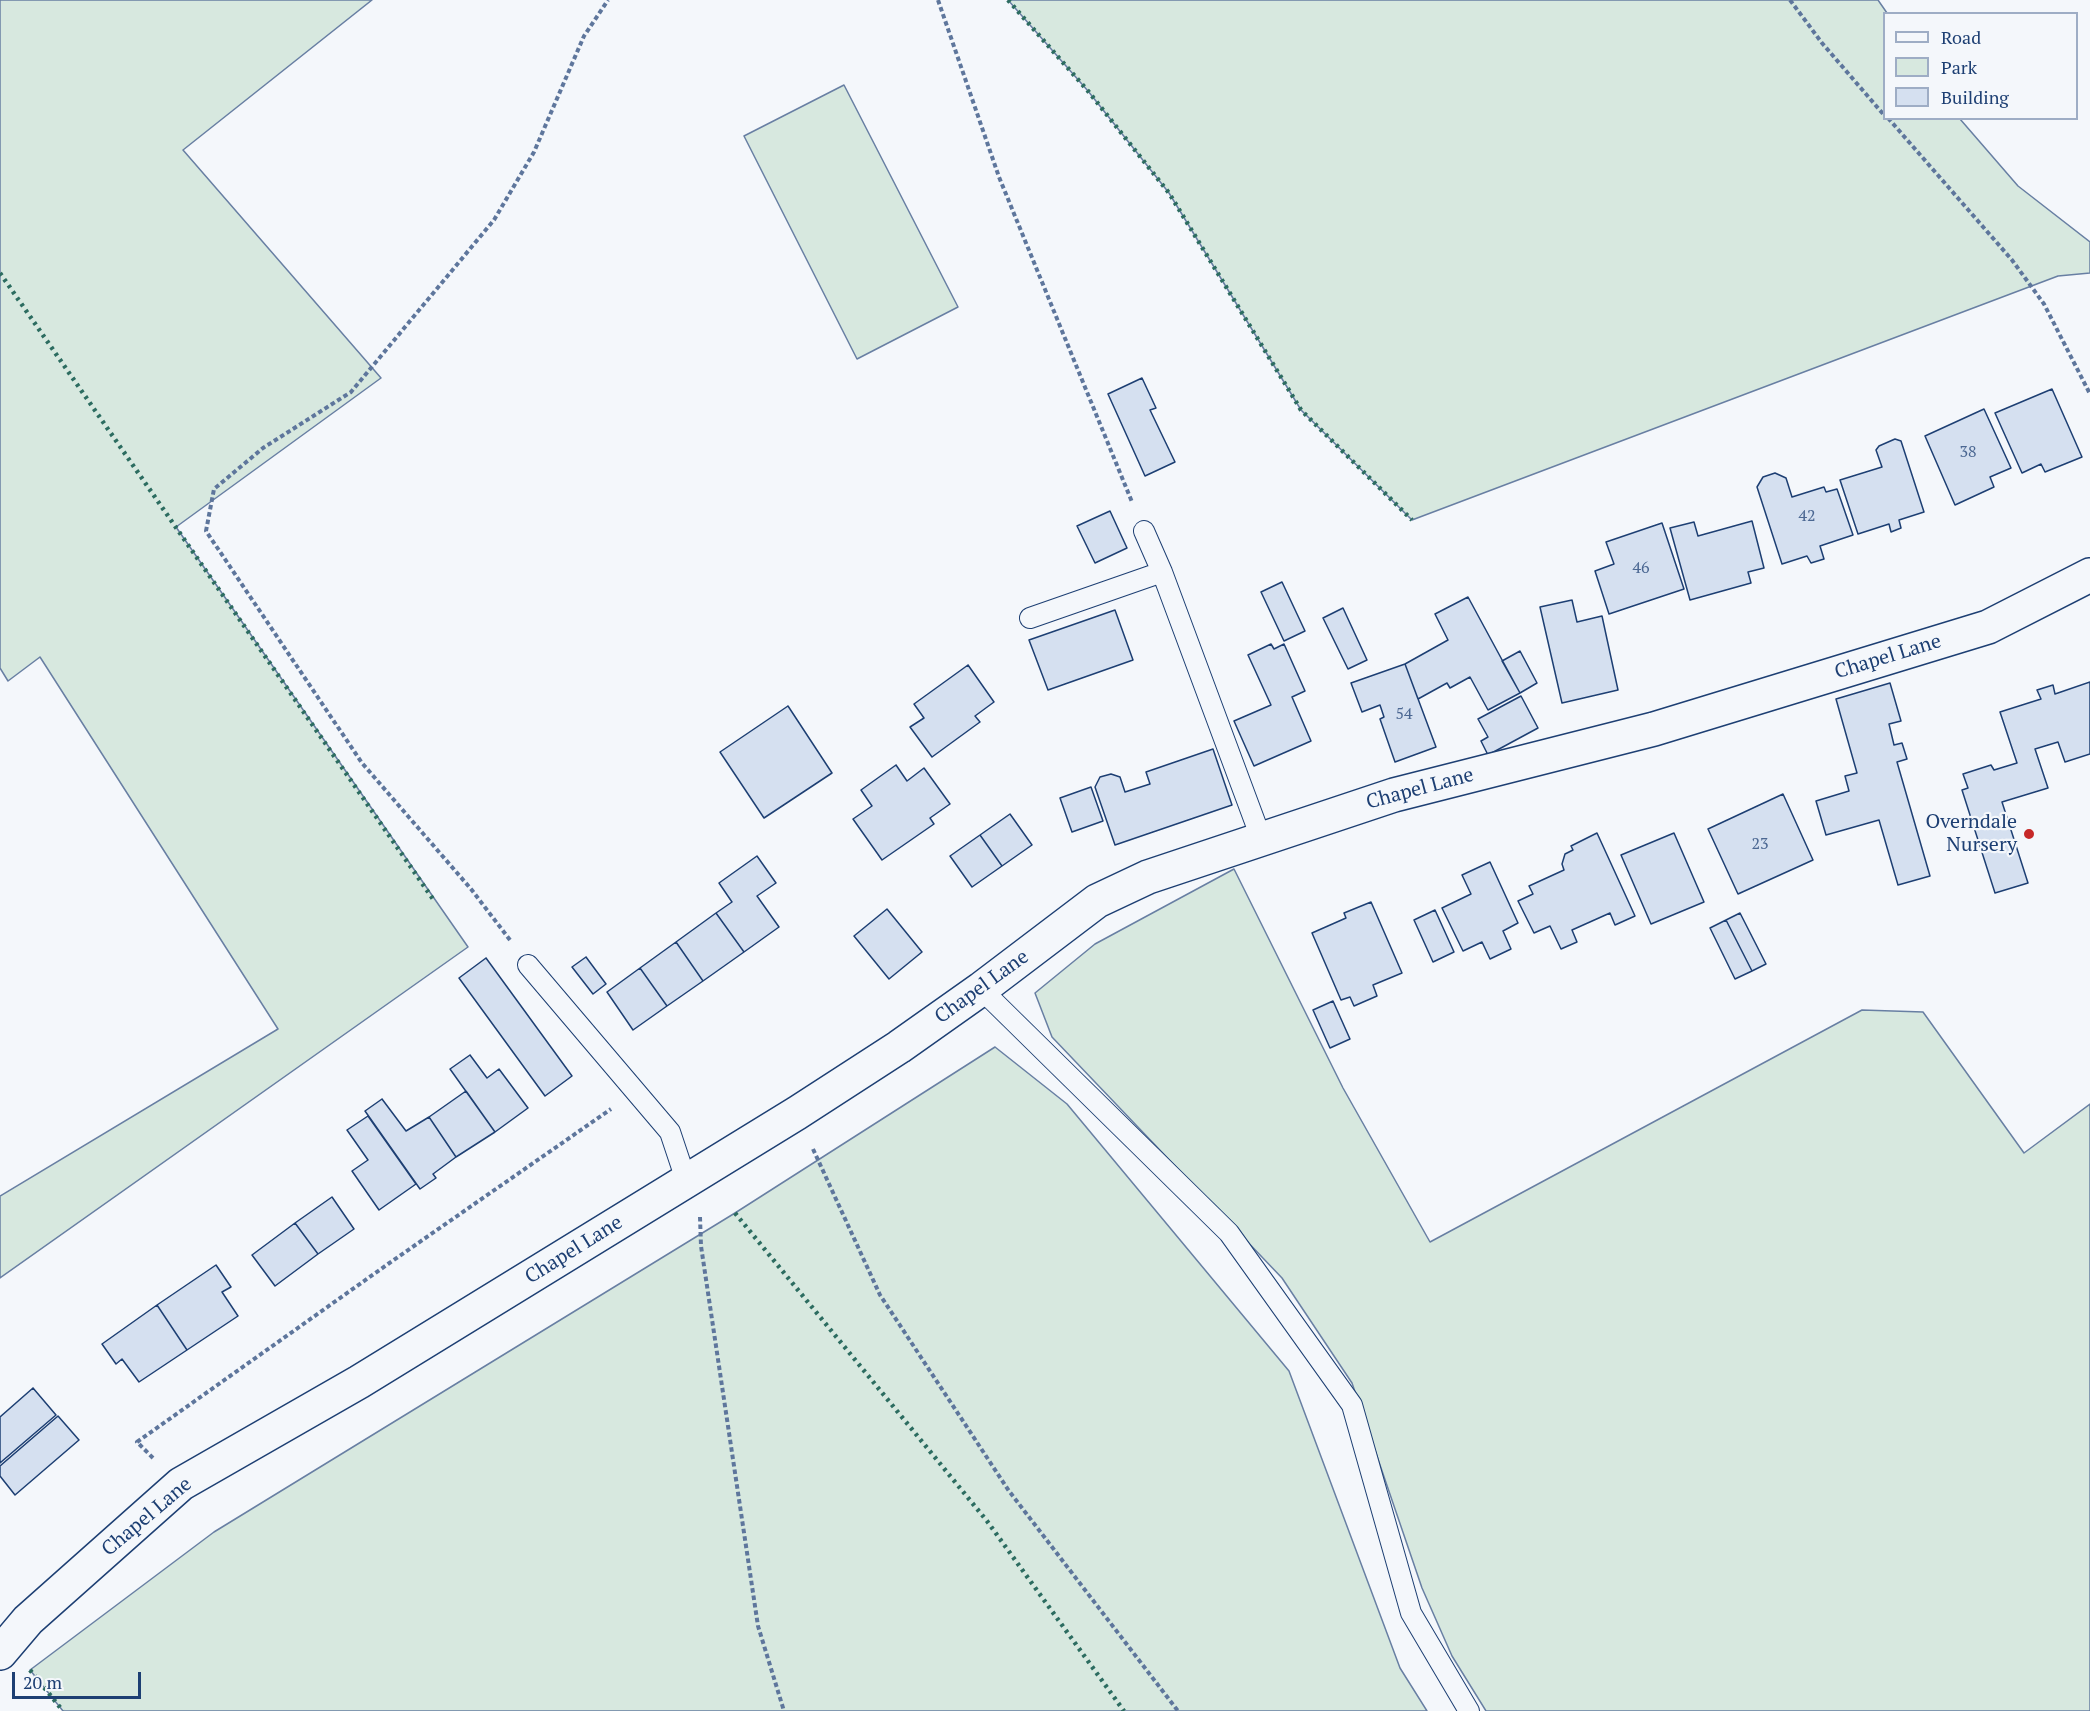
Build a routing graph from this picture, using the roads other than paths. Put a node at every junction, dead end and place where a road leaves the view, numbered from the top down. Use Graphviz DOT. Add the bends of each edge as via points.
graph roads {
  1 [pos="1144,531"];
  2 [pos="1162,572"];
  3 [pos="2090,575"];
  4 [pos="1030,618"];
  5 [pos="1261,838"];
  6 [pos="528,965"];
  7 [pos="981,989"];
  8 [pos="693,1177"];
  9 [pos="0,1653"];
  10 [pos="1469,1711"];
  1 -- 2 [label="lane"];
  2 -- 4 [label="lane"];
  2 -- 5 [label="lane"];
  3 -- 5 [label="street, Chapel Lane" via="1988,627 1654,729 1394,795"];
  5 -- 7 [label="street, Chapel Lane" via="1148,877 1096,901"];
  6 -- 8 [label="lane" via="670,1132"];
  7 -- 8 [label="street, Chapel Lane" via="899,1047"];
  7 -- 10 [label="lane" via="1229,1233 1352,1406 1411,1613"];
  8 -- 9 [label="street, Chapel Lane" via="359,1382 181,1484 28,1620"];
}
